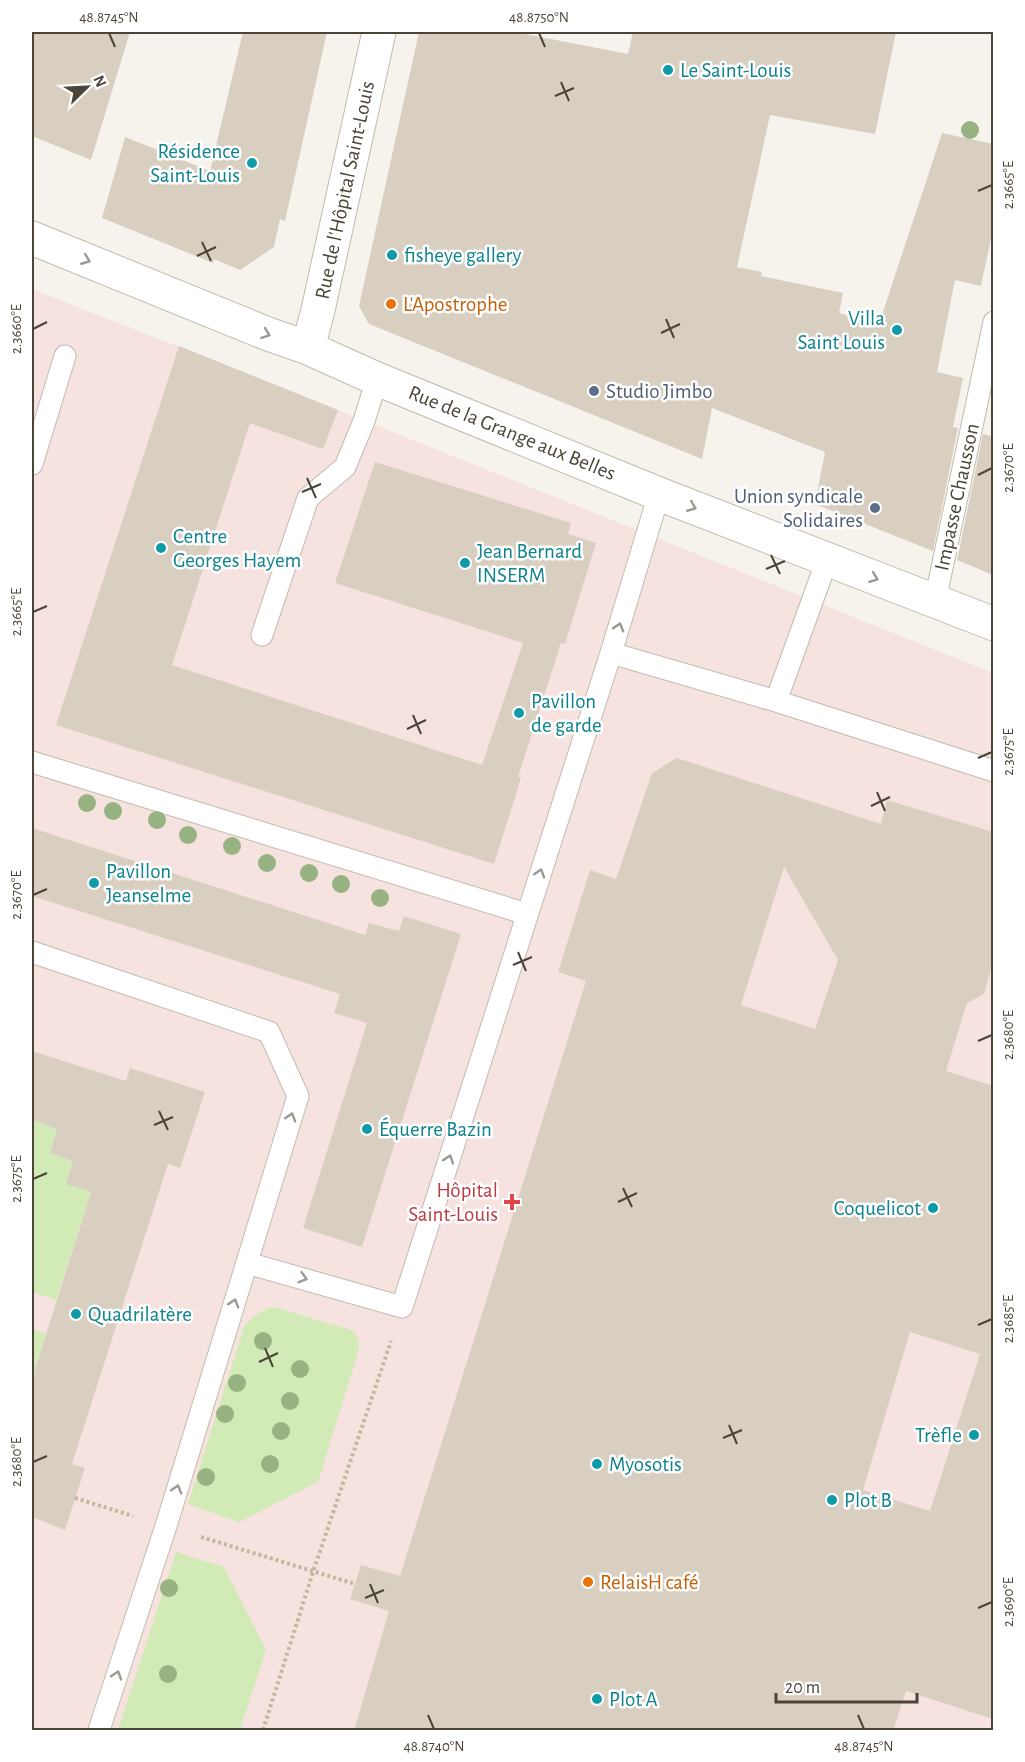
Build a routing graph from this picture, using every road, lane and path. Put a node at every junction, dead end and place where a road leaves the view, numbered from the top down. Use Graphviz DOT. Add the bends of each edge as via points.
graph roads {
  1 [pos="379,32"];
  2 [pos="32,238"];
  3 [pos="993,322"];
  4 [pos="308,348"];
  5 [pos="65,356"];
  6 [pos="377,379"];
  7 [pos="32,464"];
  8 [pos="660,494"];
  9 [pos="827,560"];
  10 [pos="935,601"];
  11 [pos="993,624"];
  12 [pos="262,635"];
  13 [pos="611,653"];
  14 [pos="776,701"];
  15 [pos="32,762"];
  16 [pos="993,771"];
  17 [pos="527,914"];
  18 [pos="32,952"];
  19 [pos="247,1263"];
  20 [pos="402,1307"];
  21 [pos="75,1498"];
  22 [pos="166,1526"];
  23 [pos="313,1572"];
  24 [pos="355,1584"];
  25 [pos="99,1731"];
  26 [pos="263,1731"];
  1 -- 4 [label="street, Rue de l'Hôpital Saint-Louis"];
  2 -- 4 [label="street, Rue de la Grange aux Belles, one-way"];
  3 -- 10 [label="lane, Impasse Chausson"];
  4 -- 6 [label="street, Rue de la Grange aux Belles"];
  5 -- 7 [label="lane"];
  6 -- 8 [label="street, Rue de la Grange aux Belles"];
  6 -- 12 [label="lane" via="345,467 308,498"];
  8 -- 9 [label="street, Rue de la Grange aux Belles, one-way"];
  13 -- 8 [label="lane, one-way"];
  9 -- 10 [label="street, Rue de la Grange aux Belles, one-way"];
  9 -- 14 [label="lane"];
  10 -- 11 [label="street, Rue de la Grange aux Belles"];
  13 -- 14 [label="lane"];
  17 -- 13 [label="lane, one-way"];
  14 -- 16 [label="lane"];
  15 -- 17 [label="lane"];
  20 -- 17 [label="lane, one-way"];
  19 -- 18 [label="lane, one-way" via="298,1096 269,1032"];
  19 -- 20 [label="lane, one-way"];
  22 -- 19 [label="lane, one-way"];
  20 -- 23 [label="path"];
  21 -- 22 [label="path"];
  22 -- 23 [label="path"];
  25 -- 22 [label="lane, one-way"];
  23 -- 24 [label="path"];
  23 -- 26 [label="path"];
}
